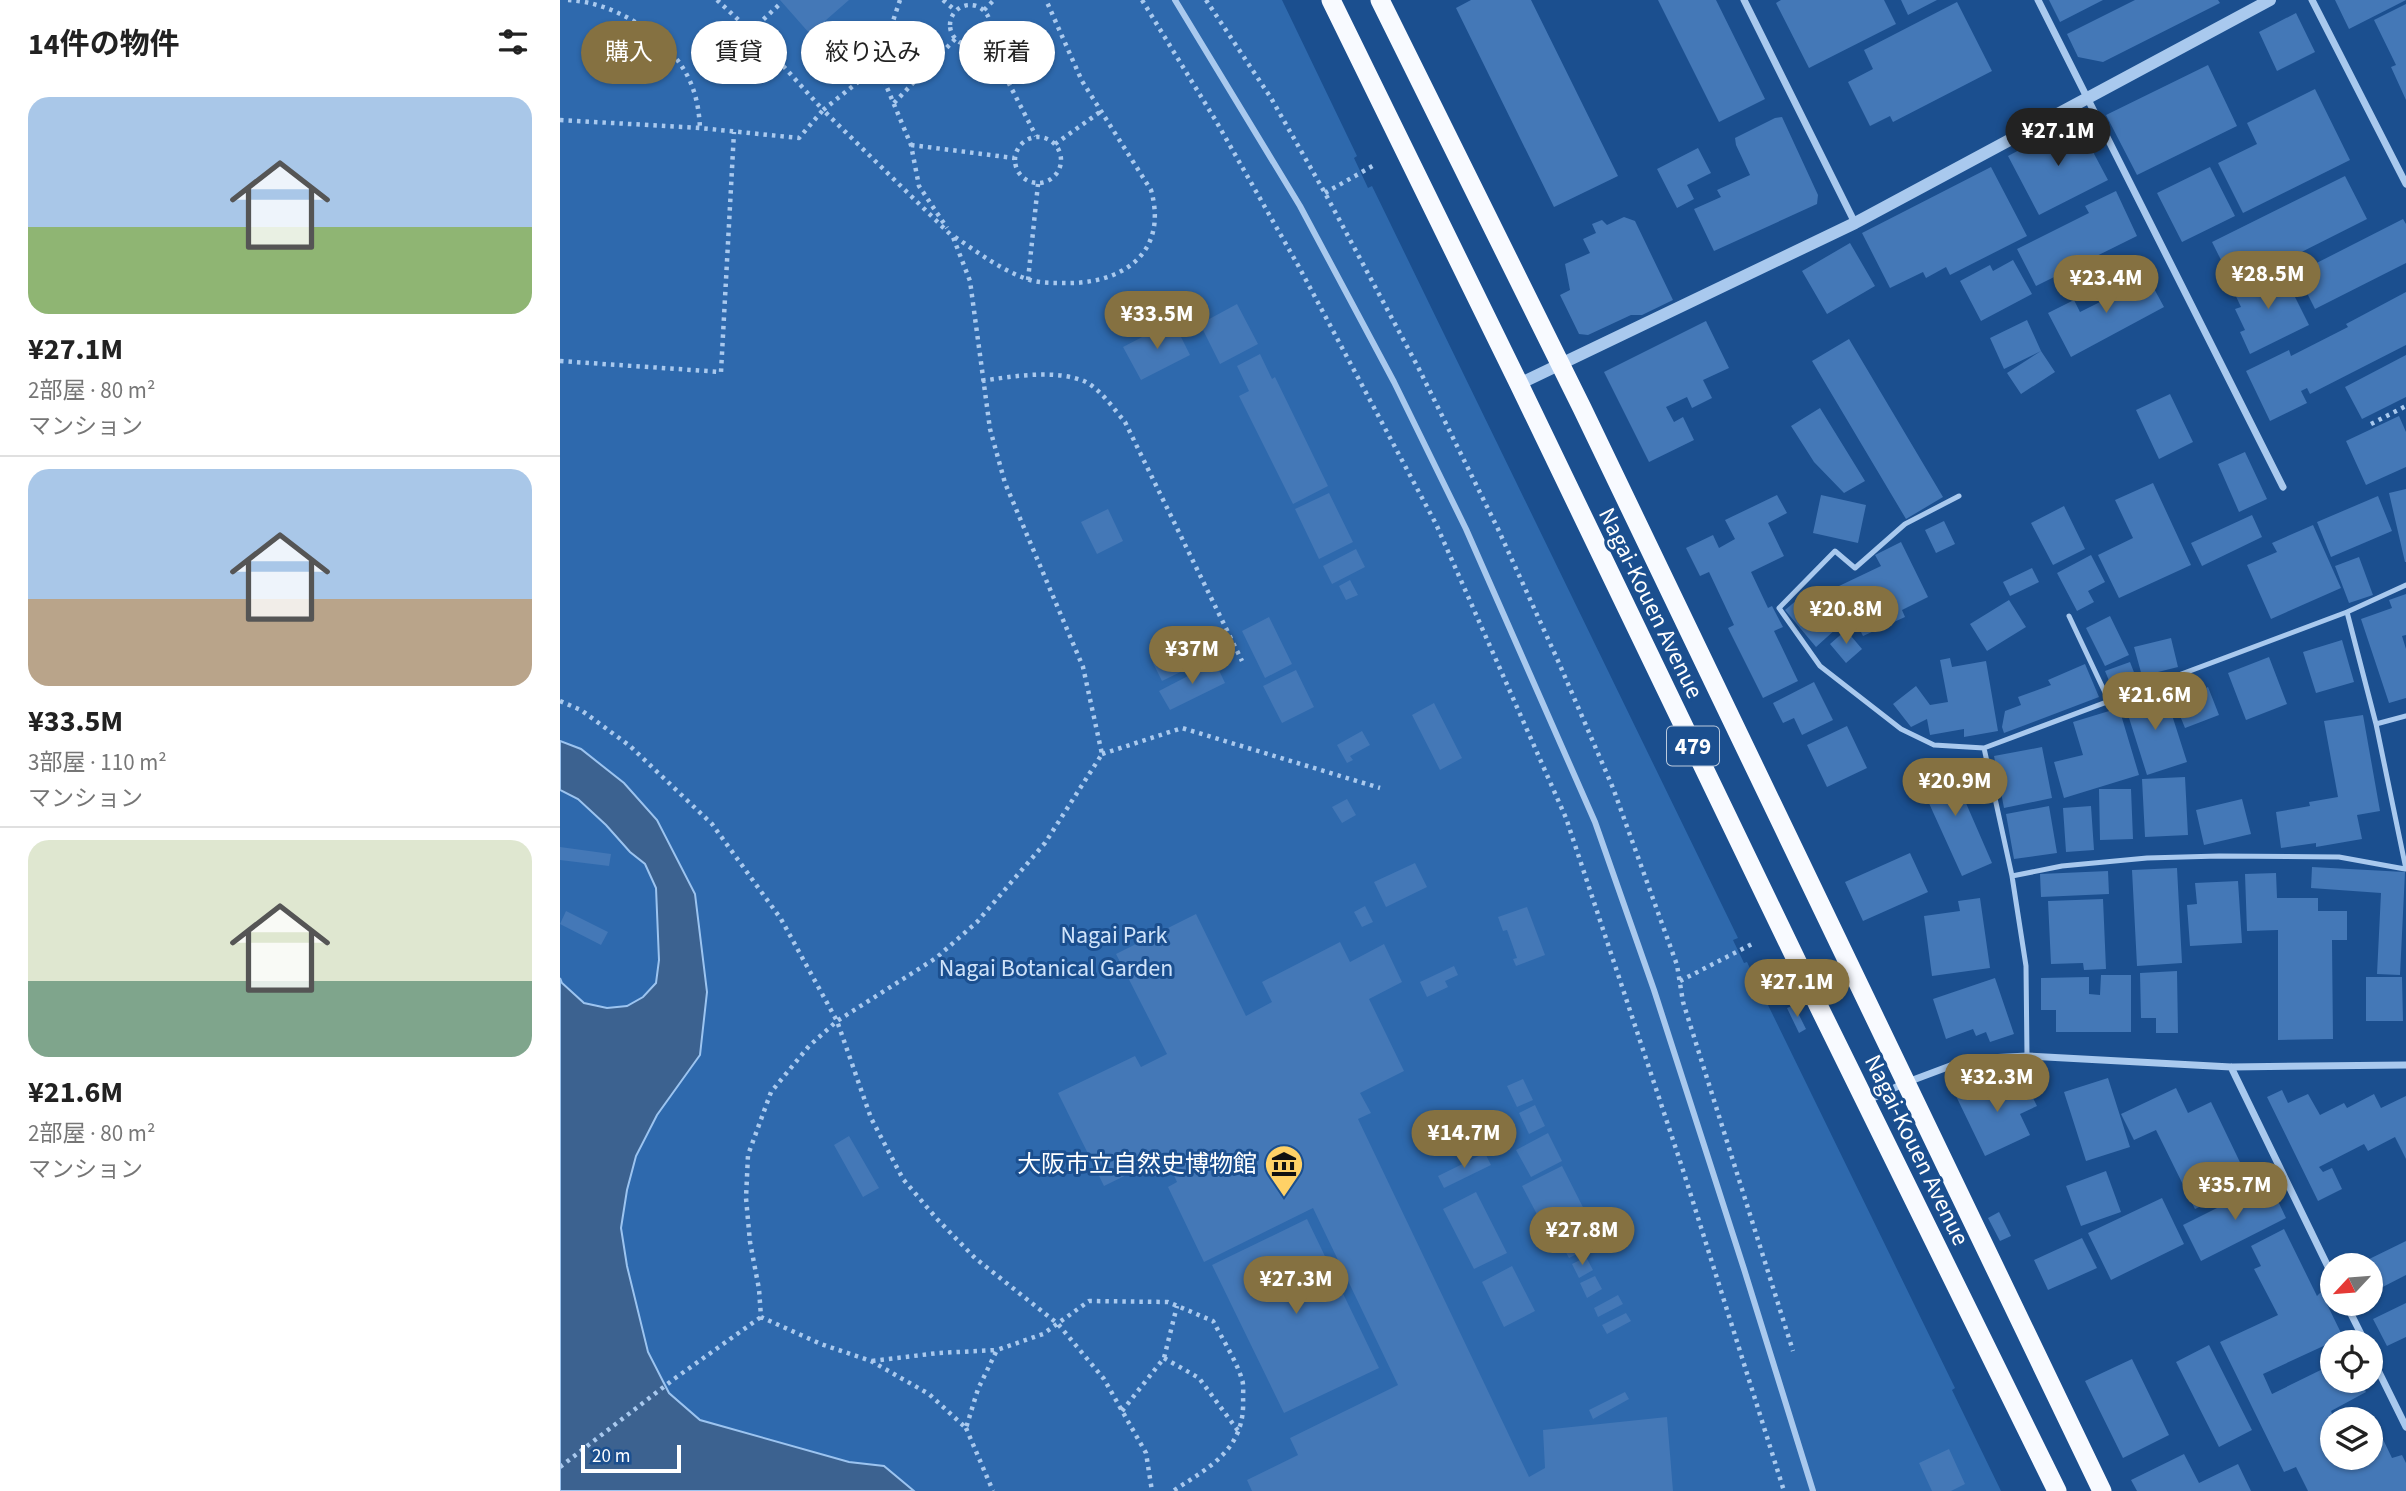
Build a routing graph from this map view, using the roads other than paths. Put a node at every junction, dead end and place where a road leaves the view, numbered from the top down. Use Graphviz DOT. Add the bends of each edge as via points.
graph roads {
  1 [pos="1175,0"];
  2 [pos="1331,0"];
  3 [pos="1380,0"];
  4 [pos="1744,0"];
  5 [pos="2038,0"];
  6 [pos="2270,0"];
  7 [pos="2312,0"];
  8 [pos="2088,97"];
  9 [pos="2406,184"];
  10 [pos="1855,223"];
  11 [pos="1561,364"];
  12 [pos="1519,384"];
  13 [pos="2283,486"];
  14 [pos="1959,496"];
  15 [pos="2406,586"];
  16 [pos="2347,612"];
  17 [pos="2069,616"];
  18 [pos="2109,701"];
  19 [pos="2406,716"];
  20 [pos="2376,724"];
  21 [pos="1984,748"];
  22 [pos="2406,869"];
  23 [pos="2012,876"];
  24 [pos="2027,1056"];
  25 [pos="2406,1065"];
  26 [pos="2231,1067"];
  27 [pos="1905,1083"];
  28 [pos="1866,1101"];
  29 [pos="2321,1253"];
  30 [pos="2383,1380"];
  31 [pos="2406,1427"];
  32 [pos="1813,1491"];
  33 [pos="2057,1491"];
  34 [pos="2102,1491"];
  1 -- 32 [label="street" via="1300,206 1394,382 1466,529 1595,822 1654,990"];
  2 -- 12 [label="highway, Nagai-Kouen Avenue / 479"];
  3 -- 11 [label="highway, Nagai-Kouen Avenue / 479"];
  4 -- 10 [label="street"];
  5 -- 8 [label="street"];
  6 -- 8 [label="street"];
  7 -- 9 [label="street"];
  8 -- 10 [label="street"];
  8 -- 13 [label="street"];
  10 -- 11 [label="street"];
  11 -- 12 [label="street"];
  11 -- 27 [label="highway, Nagai-Kouen Avenue / 479"];
  12 -- 28 [label="highway, Nagai-Kouen Avenue / 479"];
  14 -- 21 [label="lane" via="1905,524 1855,568 1835,551 1779,608 1820,666 1901,729 1934,745"];
  15 -- 16 [label="lane"];
  16 -- 18 [label="lane"];
  16 -- 20 [label="lane"];
  17 -- 18 [label="lane"];
  18 -- 21 [label="lane"];
  19 -- 20 [label="lane"];
  20 -- 22 [label="lane"];
  21 -- 23 [label="lane"];
  22 -- 23 [label="lane" via="2339,857 2219,856 2062,866"];
  23 -- 24 [label="lane" via="2026,966"];
  24 -- 26 [label="street"];
  24 -- 27 [label="street" via="1969,1059"];
  25 -- 26 [label="street"];
  26 -- 29 [label="street"];
  27 -- 28 [label="street"];
  27 -- 34 [label="highway, Nagai-Kouen Avenue / 479"];
  28 -- 33 [label="highway, Nagai-Kouen Avenue / 479"];
  30 -- 31 [label="street"];
}
